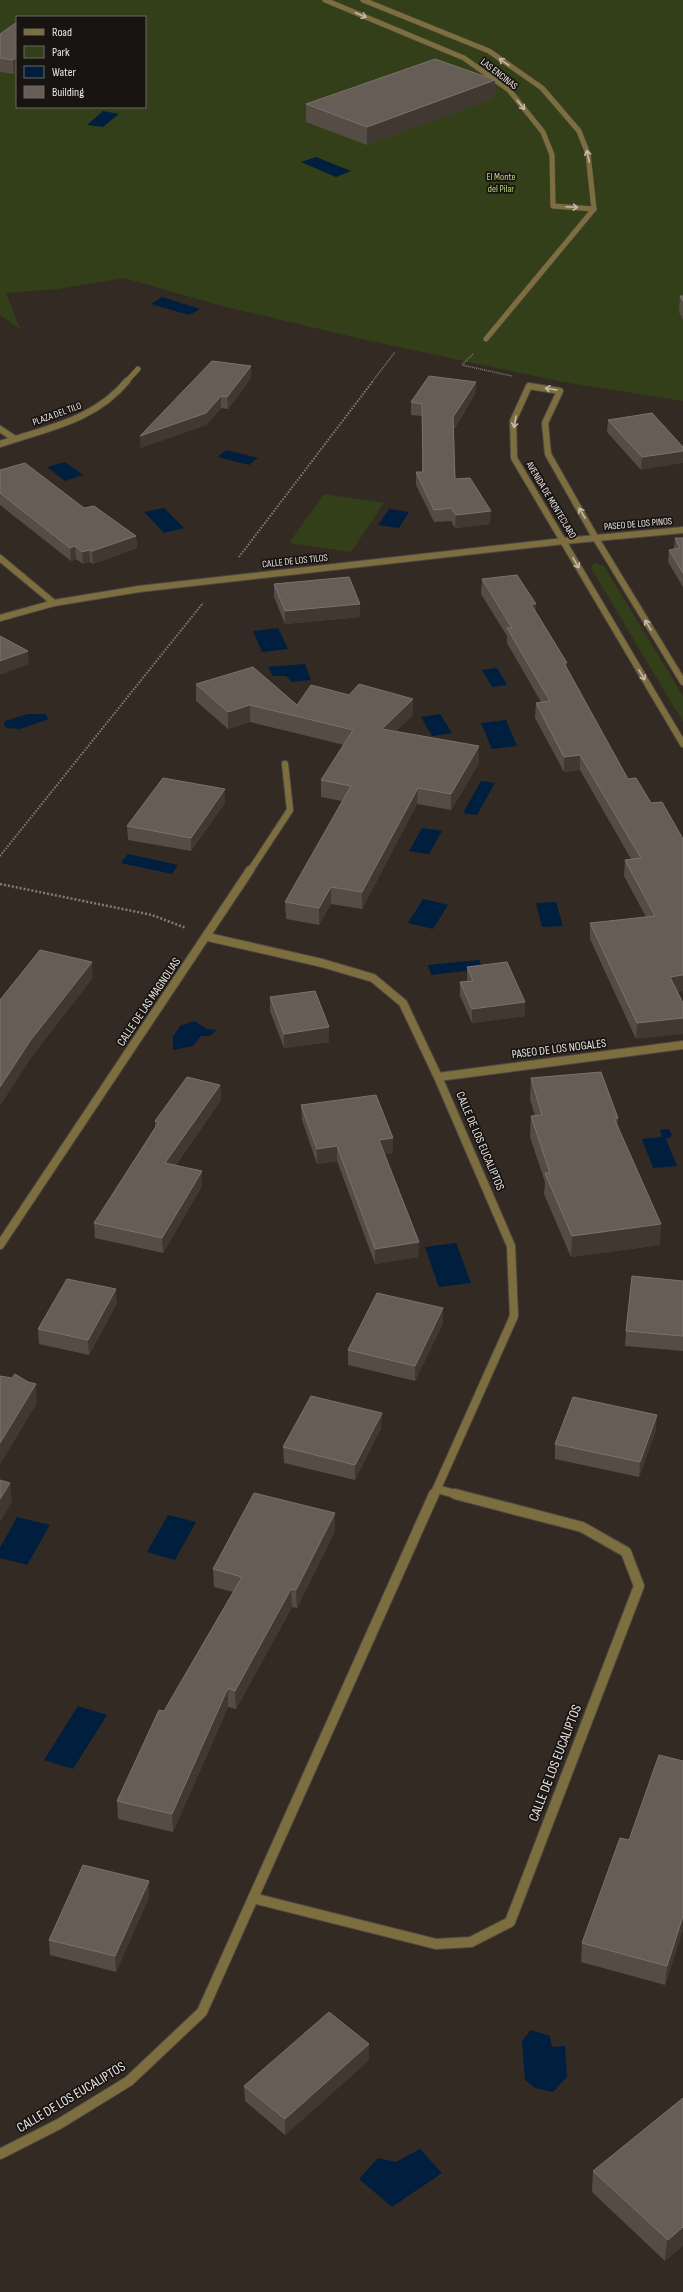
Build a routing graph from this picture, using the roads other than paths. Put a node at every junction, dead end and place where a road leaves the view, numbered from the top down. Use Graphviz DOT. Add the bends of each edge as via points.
graph roads {
  1 [pos="325,0"];
  2 [pos="363,0"];
  3 [pos="594,208"];
  4 [pos="486,339"];
  5 [pos="138,369"];
  6 [pos="0,429"];
  7 [pos="15,439"];
  8 [pos="0,444"];
  9 [pos="683,530"];
  10 [pos="595,537"];
  11 [pos="564,541"];
  12 [pos="0,558"];
  13 [pos="54,603"];
  14 [pos="0,618"];
  15 [pos="683,682"];
  16 [pos="683,744"];
  17 [pos="285,764"];
  18 [pos="208,937"];
  19 [pos="683,1045"];
  20 [pos="438,1077"];
  21 [pos="0,1245"];
  22 [pos="437,1488"];
  23 [pos="253,1898"];
  24 [pos="0,2154"];
  1 -- 3 [label="street, LAS ENCINAS, one-way" via="464,58 509,90 543,132 548,144 552,155 553,206"];
  3 -- 2 [label="street, LAS ENCINAS, one-way" via="588,154 579,131 542,88 489,51"];
  3 -- 4 [label="street"];
  5 -- 7 [label="street, PLAZA DEL TILO" via="114,397 85,416"];
  6 -- 7 [label="street"];
  7 -- 8 [label="street, PLAZA DEL TILO"];
  9 -- 10 [label="street, PASEO DE LOS PINOS"];
  10 -- 11 [label="street, CALLE DE LOS TILOS"];
  10 -- 11 [label="street, AVENIDA DE MONTECLARO, one-way" via="548,454 545,423 560,391 528,386 513,421 514,458"];
  15 -- 10 [label="street, AVENIDA DE MONTECLARO, one-way"];
  11 -- 13 [label="street, CALLE DE LOS TILOS" via="139,589"];
  11 -- 16 [label="street, AVENIDA DE MONTECLARO, one-way"];
  12 -- 13 [label="street"];
  13 -- 14 [label="street, CALLE DE LOS TILOS"];
  17 -- 18 [label="street, CALLE DE LAS MAGNOLIAS" via="290,810"];
  18 -- 20 [label="street, CALLE DE LOS EUCALIPTOS" via="322,962 373,978 403,1003"];
  18 -- 21 [label="street, CALLE DE LAS MAGNOLIAS"];
  19 -- 20 [label="street, PASEO DE LOS NOGALES"];
  20 -- 22 [label="street, CALLE DE LOS EUCALIPTOS" via="511,1246 514,1316"];
  22 -- 23 [label="street, CALLE DE LOS EUCALIPTOS"];
  22 -- 23 [label="street, CALLE DE LOS EUCALIPTOS" via="582,1527 626,1552 638,1586 510,1922 471,1942 436,1944"];
  23 -- 24 [label="street, CALLE DE LOS EUCALIPTOS" via="202,2012 129,2082 59,2124"];
}
